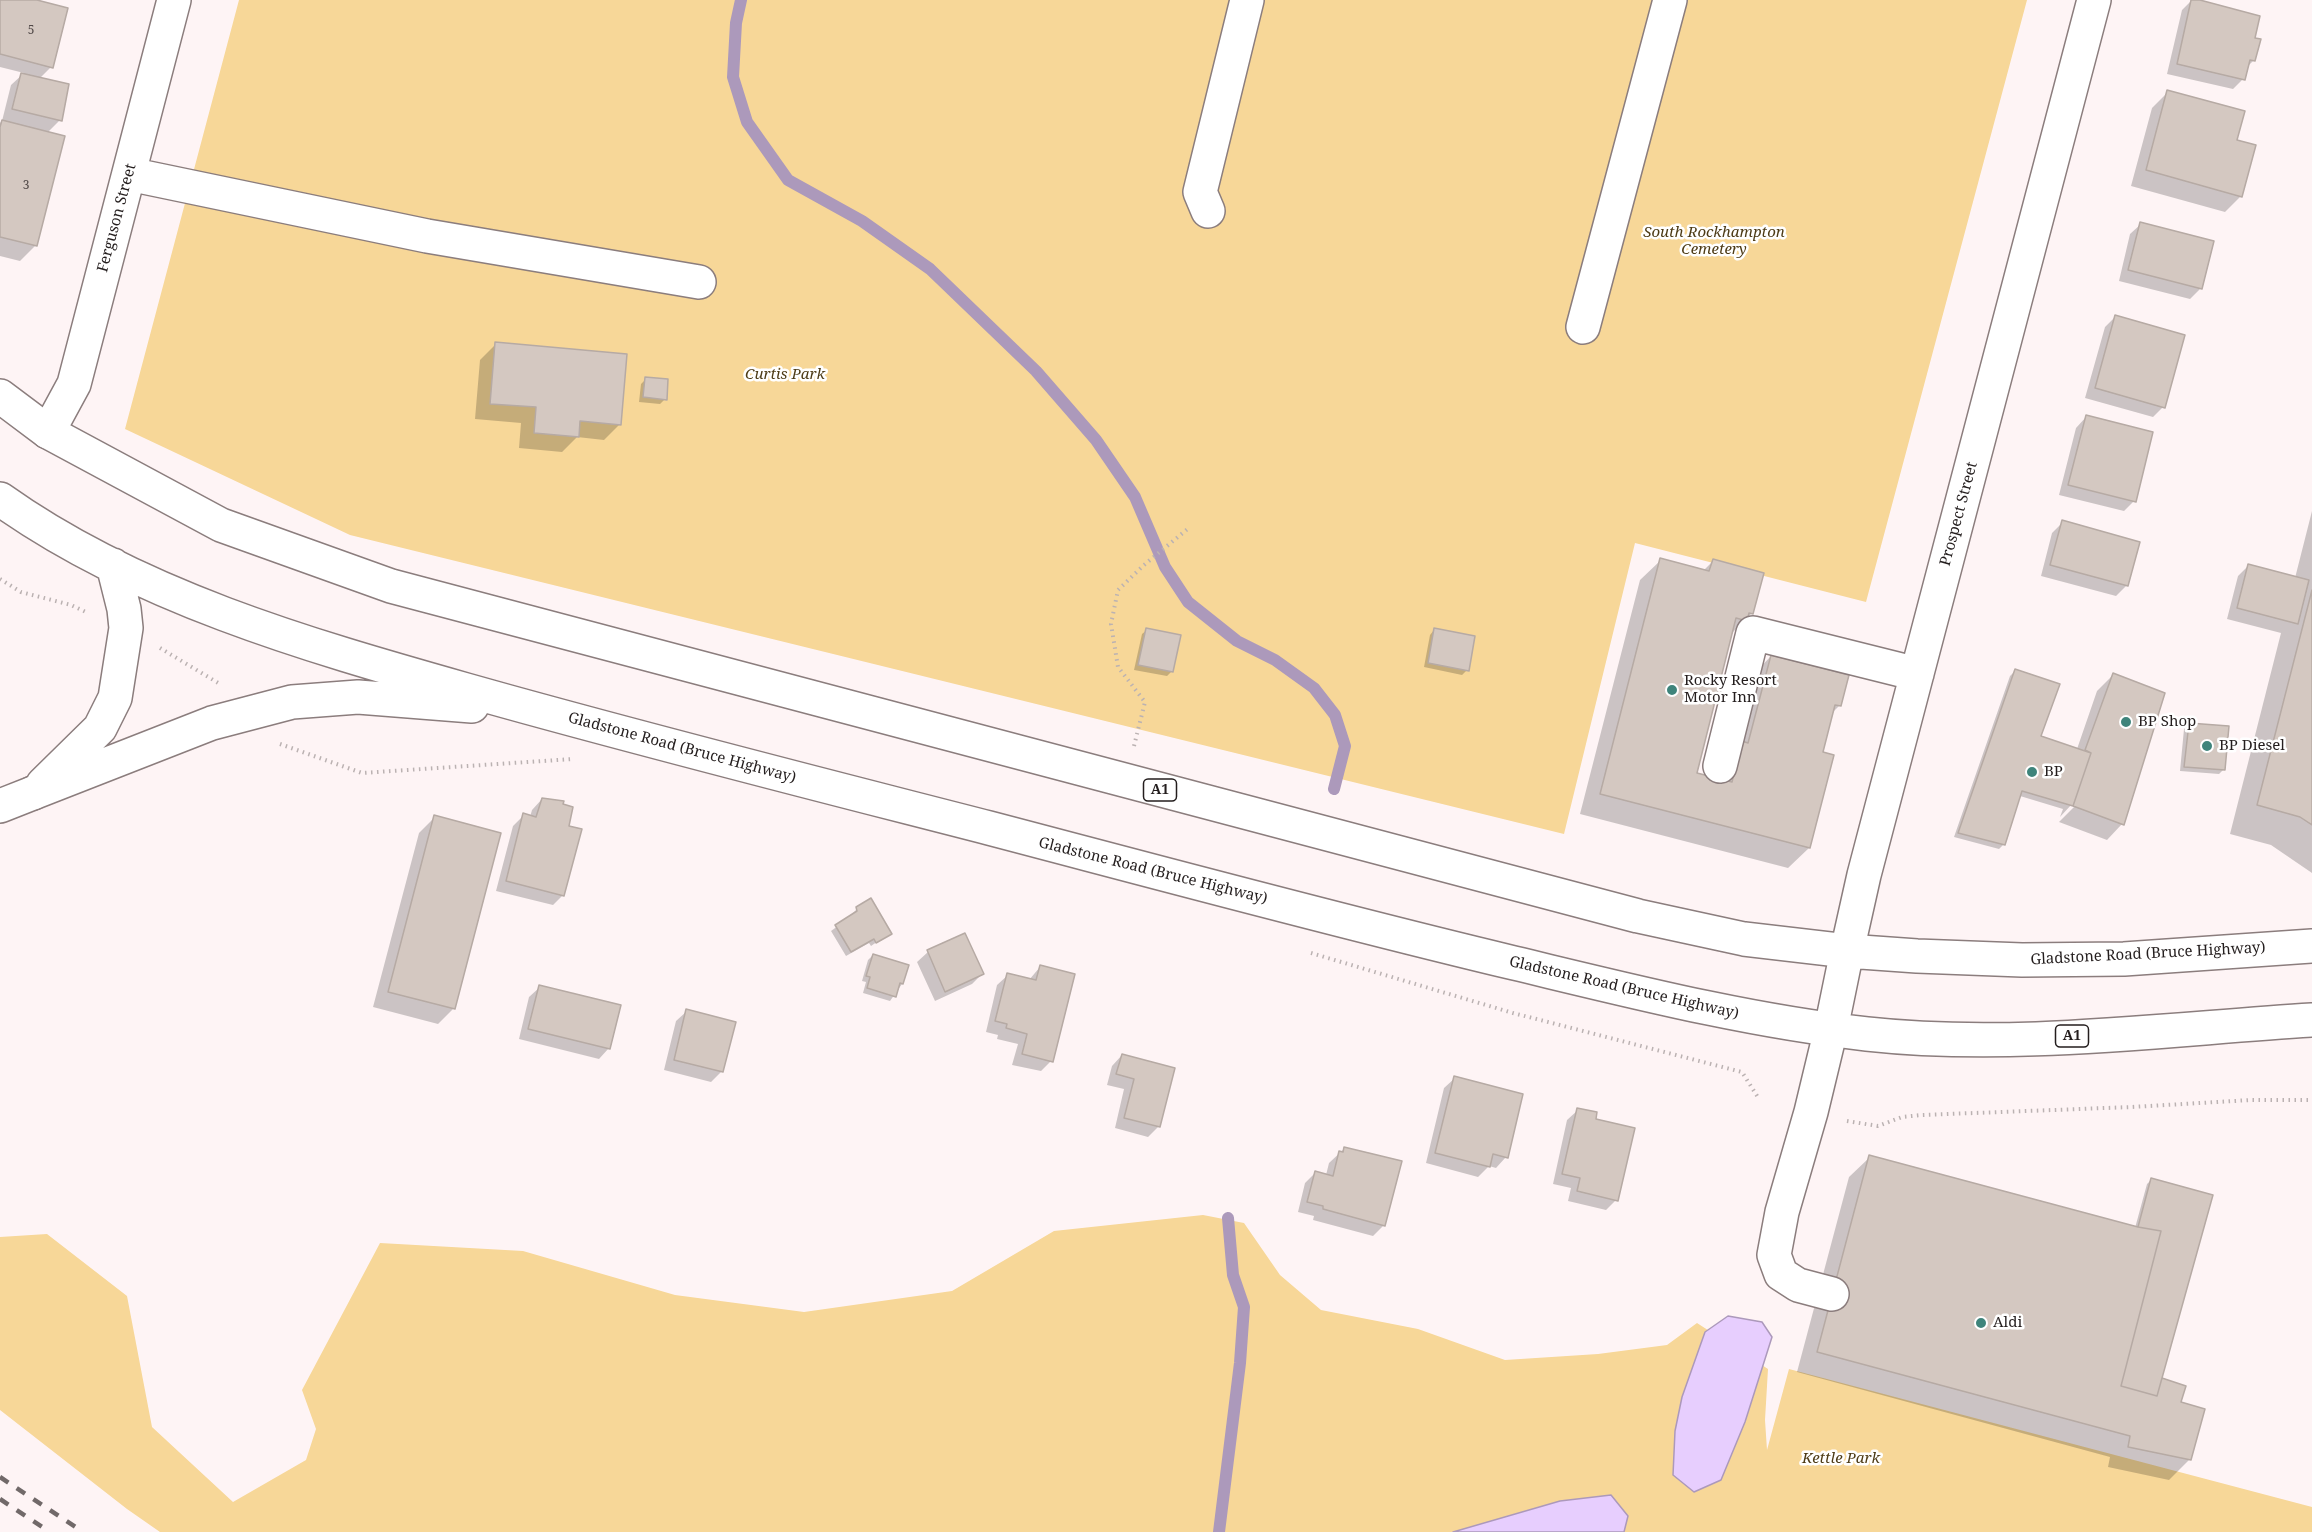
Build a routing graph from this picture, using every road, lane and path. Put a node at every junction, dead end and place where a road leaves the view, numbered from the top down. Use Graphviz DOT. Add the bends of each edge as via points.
graph roads {
  1 [pos="174,0"];
  2 [pos="1247,0"];
  3 [pos="1670,0"];
  4 [pos="2094,0"];
  5 [pos="129,174"];
  6 [pos="1208,211"];
  7 [pos="699,282"];
  8 [pos="1583,327"];
  9 [pos="0,396"];
  10 [pos="48,432"];
  11 [pos="0,499"];
  12 [pos="1190,527"];
  13 [pos="113,565"];
  14 [pos="0,579"];
  15 [pos="126,628"];
  16 [pos="1917,674"];
  17 [pos="264,710"];
  18 [pos="545,712"];
  19 [pos="1134,747"];
  20 [pos="583,759"];
  21 [pos="1720,766"];
  22 [pos="33,793"];
  23 [pos="0,806"];
  24 [pos="2312,946"];
  25 [pos="1300,950"];
  26 [pos="1847,951"];
  27 [pos="2312,1020"];
  28 [pos="1832,1029"];
  29 [pos="1759,1099"];
  30 [pos="2312,1100"];
  31 [pos="1847,1121"];
  32 [pos="1832,1294"];
  1 -- 5 [label="main road, Ferguson Street"];
  2 -- 6 [label="main road" via="1200,192"];
  3 -- 8 [label="main road"];
  4 -- 16 [label="main road, Prospect Street"];
  5 -- 7 [label="main road" via="427,236"];
  5 -- 10 [label="main road, Ferguson Street" via="74,384"];
  9 -- 10 [label="main road, A1"];
  10 -- 26 [label="main road, Gladstone Road (Bruce Highway) / A1" via="221,525 391,586 1638,916 1744,939"];
  11 -- 13 [label="main road, Gladstone Road (Bruce Highway) / A1" via="30,521"];
  12 -- 19 [label="path" via="1118,590 1111,624 1118,667 1145,702"];
  13 -- 15 [label="main road"];
  13 -- 18 [label="main road, Gladstone Road (Bruce Highway) / A1" via="225,615 342,654"];
  14 -- 15 [label="path" via="21,592 71,605"];
  15 -- 17 [label="path"];
  15 -- 22 [label="main road" via="115,698 100,728"];
  16 -- 21 [label="main road" via="1754,633"];
  16 -- 26 [label="main road, Prospect Street"];
  17 -- 18 [label="main road" via="292,702 358,697"];
  17 -- 20 [label="path" via="273,741 362,773"];
  17 -- 22 [label="main road" via="212,723"];
  18 -- 28 [label="main road, Gladstone Road (Bruce Highway) / A1" via="1474,954 1755,1018"];
  22 -- 23 [label="main road"];
  24 -- 26 [label="main road, Gladstone Road (Bruce Highway) / A1" via="2124,959 2022,960"];
  25 -- 29 [label="path" via="1513,1012 1742,1072"];
  26 -- 28 [label="main road, Prospect Street"];
  27 -- 28 [label="main road, Gladstone Road (Bruce Highway) / A1" via="2032,1039 1915,1038"];
  28 -- 32 [label="main road, Prospect Street" via="1774,1255 1781,1274 1798,1285"];
  30 -- 31 [label="path" via="1922,1114 1878,1126"];
}
